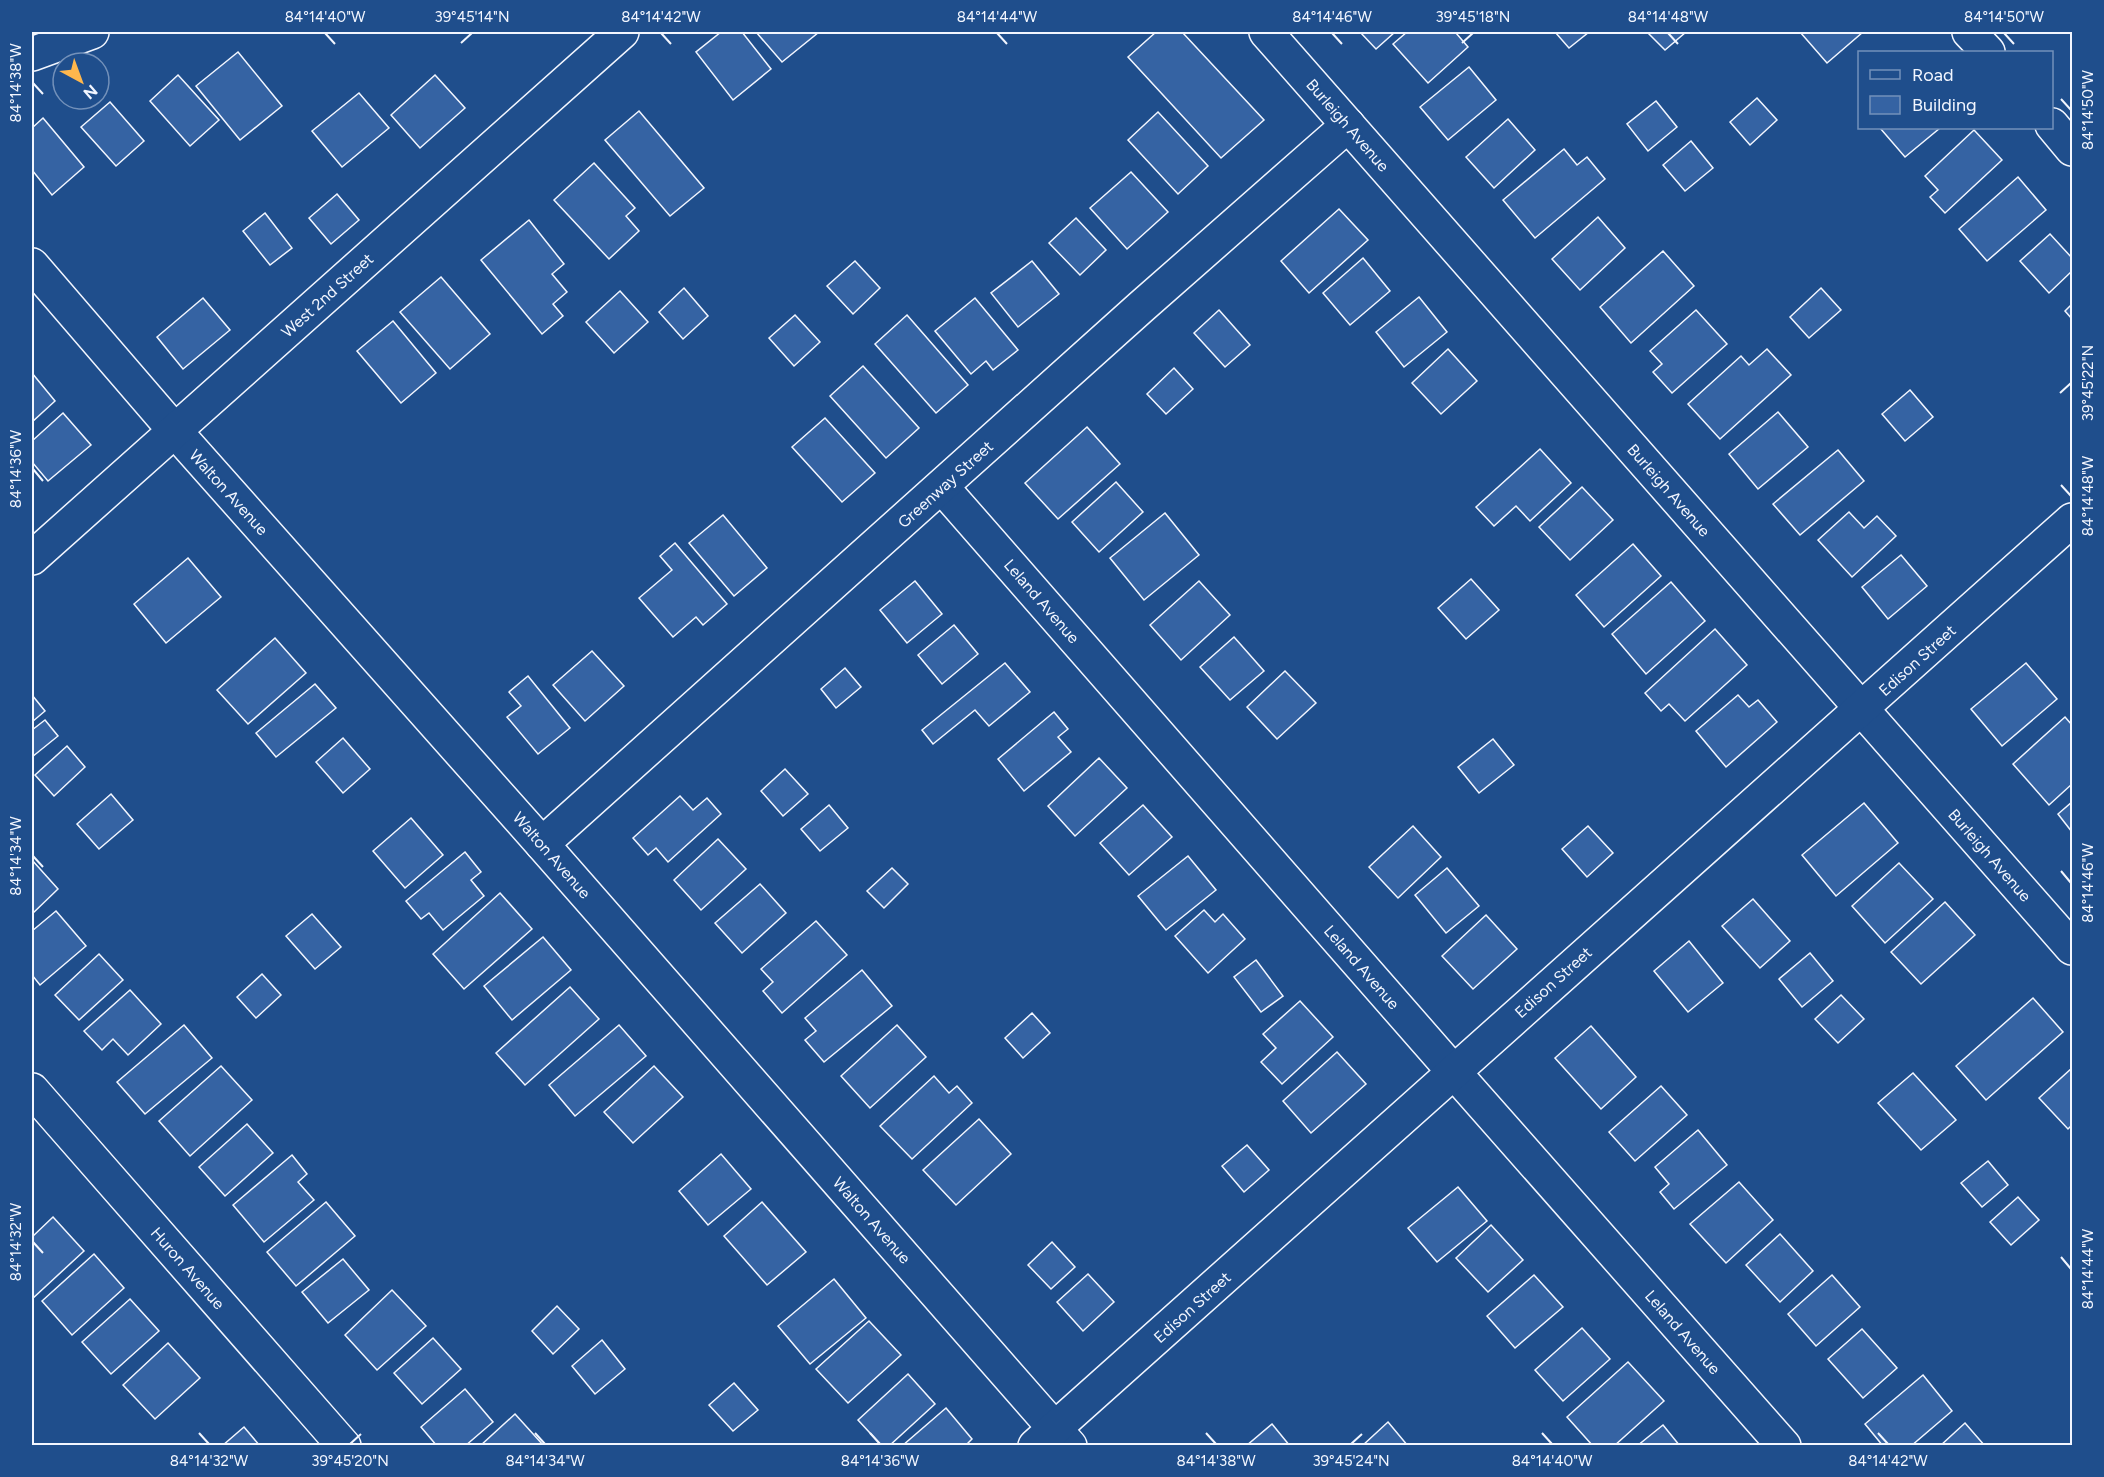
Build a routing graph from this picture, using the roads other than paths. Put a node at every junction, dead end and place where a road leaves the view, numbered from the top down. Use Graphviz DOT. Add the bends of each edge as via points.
graph roads {
  1 [pos="92,32"];
  2 [pos="622,32"];
  3 [pos="1266,32"];
  4 [pos="1969,32"];
  5 [pos="1987,51"];
  6 [pos="32,54"];
  7 [pos="1348,125"];
  8 [pos="2053,126"];
  9 [pos="2073,149"];
  10 [pos="32,266"];
  11 [pos="175,431"];
  12 [pos="942,486"];
  13 [pos="2073,520"];
  14 [pos="32,558"];
  15 [pos="1862,709"];
  16 [pos="542,844"];
  17 [pos="2073,948"];
  18 [pos="1453,1071"];
  19 [pos="32,1090"];
  20 [pos="1054,1440"];
  21 [pos="344,1446"];
  22 [pos="1784,1446"];
  1 -- 6 [label="street"];
  2 -- 11 [label="street, West 2nd Street"];
  3 -- 7 [label="street, Burleigh Avenue"];
  4 -- 5 [label="street"];
  7 -- 12 [label="street, Greenway Street"];
  7 -- 15 [label="street, Burleigh Avenue"];
  8 -- 9 [label="street"];
  10 -- 11 [label="street, Walton Avenue"];
  11 -- 14 [label="street, West 2nd Street"];
  11 -- 16 [label="street, Walton Avenue"];
  12 -- 16 [label="street, Greenway Street"];
  12 -- 18 [label="street, Leland Avenue"];
  13 -- 15 [label="street, Edison Street"];
  15 -- 17 [label="street, Burleigh Avenue"];
  15 -- 18 [label="street, Edison Street"];
  16 -- 20 [label="street, Walton Avenue"];
  18 -- 20 [label="street, Edison Street"];
  18 -- 22 [label="street, Leland Avenue"];
  19 -- 21 [label="street, Huron Avenue"];
}
